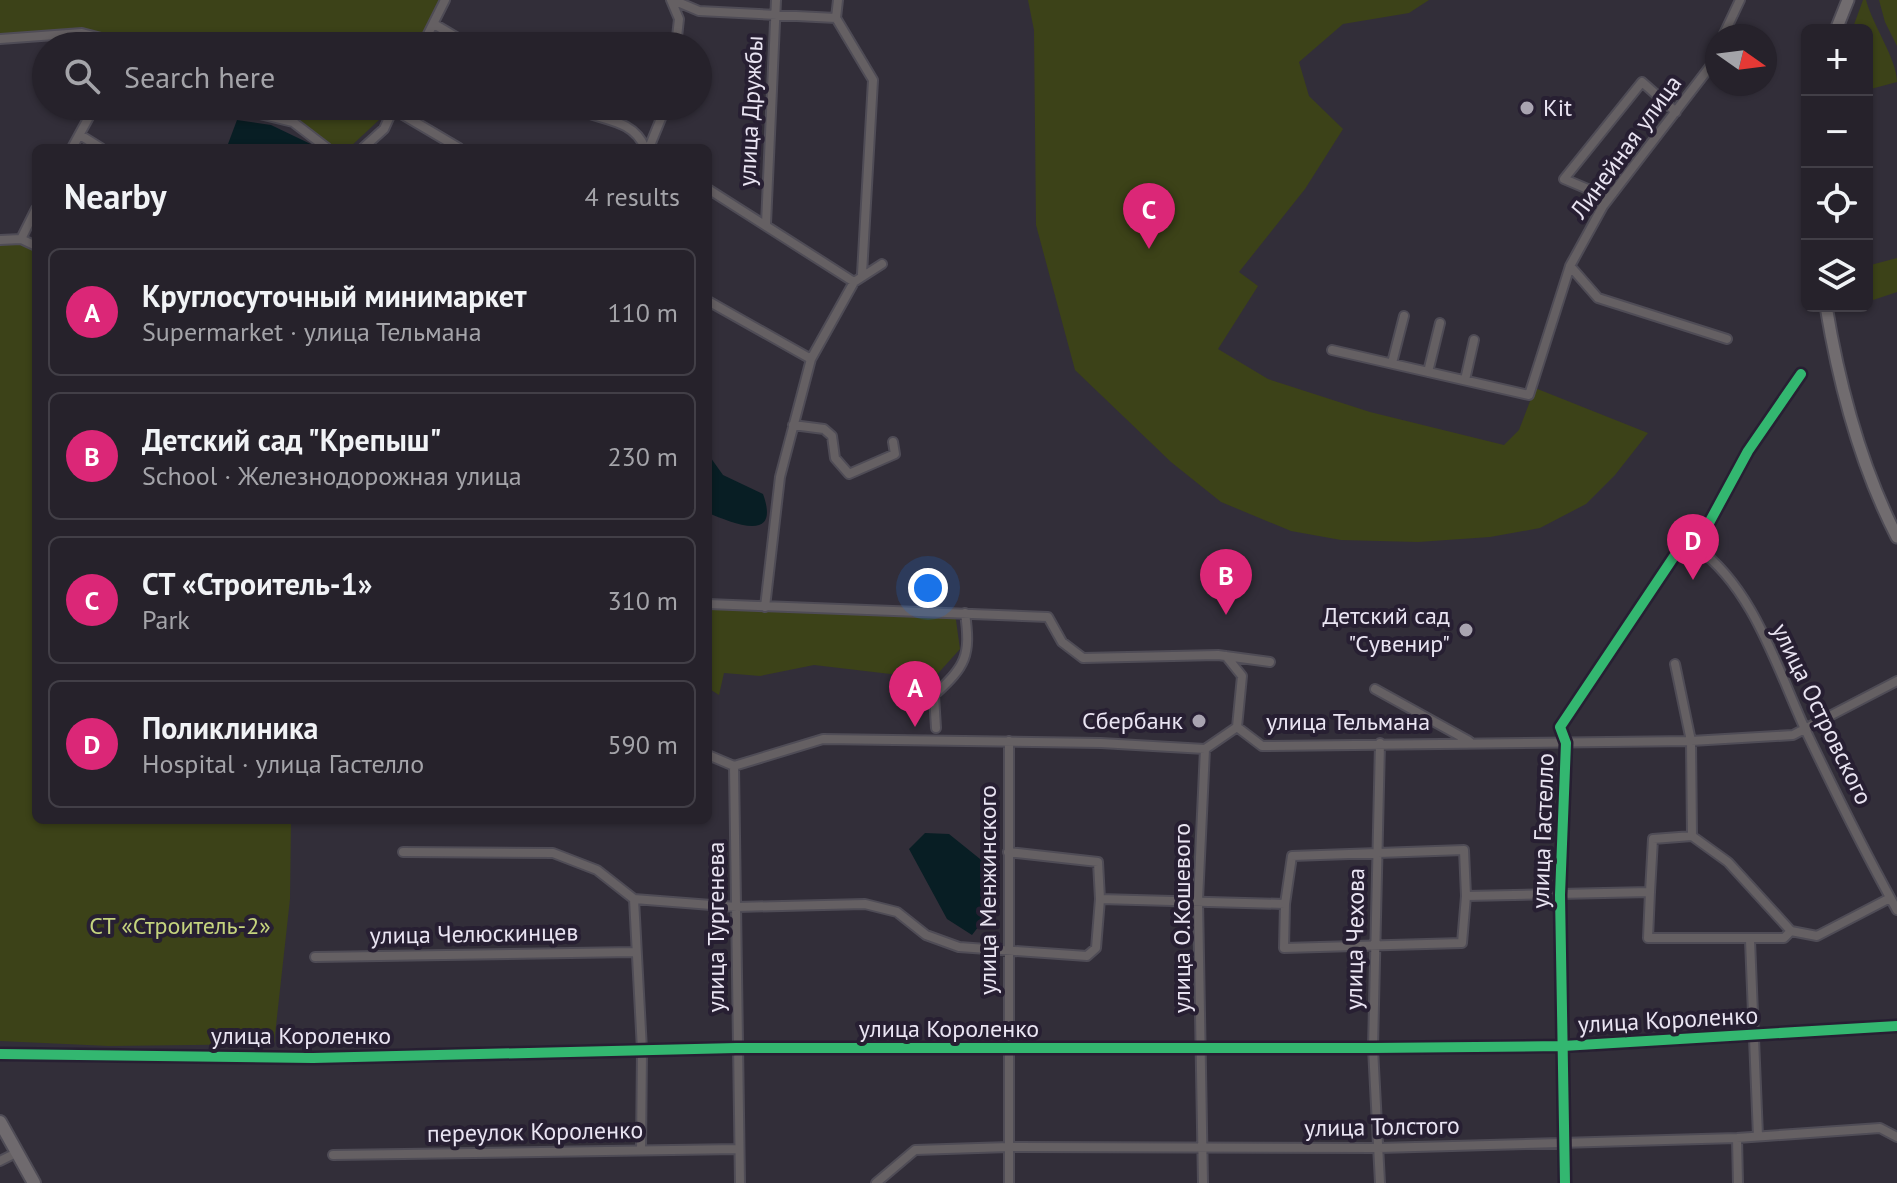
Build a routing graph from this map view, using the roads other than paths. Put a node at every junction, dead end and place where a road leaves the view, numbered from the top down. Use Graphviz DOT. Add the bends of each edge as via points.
graph roads {
  1 [pos="445,0"];
  2 [pos="672,0"];
  3 [pos="776,0"];
  4 [pos="838,0"];
  5 [pos="1740,0"];
  6 [pos="1848,0"];
  7 [pos="775,14"];
  8 [pos="836,18"];
  9 [pos="434,24"];
  10 [pos="1729,24"];
  11 [pos="1838,24"];
  12 [pos="430,32"];
  13 [pos="447,32"];
  14 [pos="678,32"];
  15 [pos="32,37"];
  16 [pos="0,39"];
  17 [pos="1705,73"];
  18 [pos="1676,112"];
  19 [pos="88,120"];
  20 [pos="285,120"];
  21 [pos="388,120"];
  22 [pos="413,120"];
  23 [pos="610,120"];
  24 [pos="660,120"];
  25 [pos="80,135"];
  26 [pos="74,144"];
  27 [pos="95,144"];
  28 [pos="322,144"];
  29 [pos="367,144"];
  30 [pos="452,144"];
  31 [pos="645,144"];
  32 [pos="649,144"];
  33 [pos="712,191"];
  34 [pos="1609,198"];
  35 [pos="32,217"];
  36 [pos="766,224"];
  37 [pos="21,239"];
  38 [pos="0,240"];
  39 [pos="32,244"];
  40 [pos="882,264"];
  41 [pos="1570,266"];
  42 [pos="862,274"];
  43 [pos="854,282"];
  44 [pos="712,303"];
  45 [pos="1827,312"];
  46 [pos="1404,316"];
  47 [pos="1440,323"];
  48 [pos="1727,339"];
  49 [pos="1474,340"];
  50 [pos="1332,350"];
  51 [pos="811,359"];
  52 [pos="1392,363"];
  53 [pos="1428,372"];
  54 [pos="1801,374"];
  55 [pos="1465,380"];
  56 [pos="793,425"];
  57 [pos="893,442"];
  58 [pos="1897,537"];
  59 [pos="1696,547"];
  60 [pos="712,604"];
  61 [pos="765,607"];
  62 [pos="965,613"];
  63 [pos="1226,656"];
  64 [pos="1270,662"];
  65 [pos="1675,664"];
  66 [pos="1897,681"];
  67 [pos="1375,689"];
  68 [pos="1237,727"];
  69 [pos="936,728"];
  70 [pos="1806,730"];
  71 [pos="1009,741"];
  72 [pos="1691,741"];
  73 [pos="1471,742"];
  74 [pos="1380,743"];
  75 [pos="1566,743"];
  76 [pos="1205,749"];
  77 [pos="712,757"];
  78 [pos="734,766"];
  79 [pos="1692,836"];
  80 [pos="403,852"];
  81 [pos="1008,852"];
  82 [pos="1377,853"];
  83 [pos="1650,892"];
  84 [pos="1560,895"];
  85 [pos="1466,896"];
  86 [pos="1890,898"];
  87 [pos="634,899"];
  88 [pos="1100,899"];
  89 [pos="1198,900"];
  90 [pos="1285,904"];
  91 [pos="737,907"];
  92 [pos="1897,910"];
  93 [pos="1791,931"];
  94 [pos="1750,940"];
  95 [pos="1376,948"];
  96 [pos="634,952"];
  97 [pos="1007,952"];
  98 [pos="315,957"];
  99 [pos="1897,1026"];
  100 [pos="1755,1036"];
  101 [pos="1563,1046"];
  102 [pos="736,1048"];
  103 [pos="1373,1048"];
  104 [pos="1007,1049"];
  105 [pos="642,1050"];
  106 [pos="1203,1051"];
  107 [pos="0,1054"];
  108 [pos="0,1122"];
  109 [pos="1758,1136"];
  110 [pos="1897,1137"];
  111 [pos="1737,1138"];
  112 [pos="1566,1143"];
  113 [pos="1009,1147"];
  114 [pos="1379,1148"];
  115 [pos="738,1149"];
  116 [pos="1202,1149"];
  117 [pos="641,1150"];
  118 [pos="18,1152"];
  119 [pos="333,1155"];
  120 [pos="3,1160"];
  121 [pos="34,1183"];
  122 [pos="740,1183"];
  123 [pos="876,1183"];
  124 [pos="1009,1183"];
  125 [pos="1203,1183"];
  126 [pos="1380,1183"];
  127 [pos="1565,1183"];
  128 [pos="1738,1183"];
  1 -- 9 [label="street"];
  2 -- 7 [label="street" via="699,11"];
  2 -- 14 [label="street"];
  3 -- 7 [label="street, улица Дружбы"];
  4 -- 8 [label="street"];
  5 -- 10 [label="street"];
  6 -- 11 [label="main road"];
  7 -- 8 [label="street"];
  7 -- 36 [label="street, улица Дружбы"];
  8 -- 42 [label="street" via="873,80"];
  9 -- 12 [label="street"];
  9 -- 13 [label="street"];
  15 -- 16 [label="street"];
  17 -- 18 [label="street, Линейная улица"];
  18 -- 34 [label="street, Линейная улица"];
  18 -- 34 [label="street" via="1642,82 1564,179"];
  19 -- 25 [label="street"];
  20 -- 28 [label="street"];
  21 -- 29 [label="street"];
  22 -- 30 [label="street"];
  23 -- 31 [label="street"];
  24 -- 32 [label="street"];
  25 -- 26 [label="street"];
  25 -- 27 [label="street"];
  33 -- 36 [label="street"];
  34 -- 41 [label="street, Линейная улица"];
  35 -- 37 [label="street"];
  36 -- 43 [label="street"];
  37 -- 38 [label="street"];
  37 -- 39 [label="street"];
  40 -- 42 [label="street"];
  41 -- 48 [label="street" via="1598,298"];
  41 -- 55 [label="street, Линейная улица" via="1529,395"];
  42 -- 43 [label="street"];
  43 -- 51 [label="street"];
  44 -- 51 [label="street"];
  45 -- 58 [label="main road" via="1838,380"];
  46 -- 52 [label="street"];
  47 -- 53 [label="street"];
  49 -- 55 [label="street"];
  50 -- 52 [label="street, Линейная улица"];
  51 -- 56 [label="street"];
  52 -- 53 [label="street, Линейная улица"];
  53 -- 55 [label="street, Линейная улица"];
  54 -- 59 [label="street, улица Гастелло" via="1748,451"];
  56 -- 57 [label="street" via="824,429 832,436 835,458 849,474 895,454"];
  56 -- 61 [label="street" via="780,477"];
  59 -- 70 [label="street, улица Островского" via="1719,564 1736,589"];
  59 -- 75 [label="street, улица Гастелло" via="1683,543 1560,727"];
  60 -- 61 [label="street"];
  61 -- 62 [label="street"];
  62 -- 63 [label="street" via="1048,617 1062,642 1083,658"];
  62 -- 69 [label="street" via="969,645 959,672 934,695"];
  63 -- 64 [label="street"];
  63 -- 68 [label="street" via="1242,676"];
  65 -- 72 [label="street"];
  66 -- 70 [label="street, улица Тельмана"];
  67 -- 73 [label="street"];
  68 -- 74 [label="street, улица Тельмана" via="1262,746"];
  68 -- 76 [label="street, улица Тельмана"];
  70 -- 72 [label="street, улица Тельмана"];
  70 -- 86 [label="street, улица Островского"];
  71 -- 76 [label="street"];
  71 -- 78 [label="street" via="823,739"];
  71 -- 81 [label="street, улица Менжинского"];
  72 -- 75 [label="street, улица Тельмана"];
  72 -- 79 [label="street"];
  73 -- 74 [label="street, улица Тельмана"];
  73 -- 75 [label="street, улица Тельмана"];
  74 -- 82 [label="street, улица Чехова"];
  75 -- 84 [label="street, улица Гастелло"];
  76 -- 89 [label="street, улица О.Кошевого"];
  77 -- 78 [label="street"];
  78 -- 91 [label="street, улица Тургенева"];
  79 -- 83 [label="street" via="1653,839"];
  79 -- 93 [label="street" via="1728,862"];
  80 -- 87 [label="street" via="553,853 597,870"];
  81 -- 88 [label="street" via="1098,862"];
  81 -- 97 [label="street, улица Менжинского"];
  82 -- 85 [label="street" via="1464,850"];
  82 -- 90 [label="street" via="1292,856"];
  82 -- 95 [label="street, улица Чехова"];
  83 -- 84 [label="street"];
  83 -- 94 [label="street" via="1648,938"];
  84 -- 85 [label="street"];
  84 -- 101 [label="street, улица Гастелло"];
  85 -- 95 [label="street" via="1462,943"];
  86 -- 92 [label="street, улица Островского"];
  86 -- 93 [label="street" via="1817,936"];
  87 -- 91 [label="street"];
  87 -- 96 [label="street"];
  88 -- 89 [label="street"];
  88 -- 97 [label="street" via="1096,948 1087,956"];
  89 -- 90 [label="street"];
  89 -- 106 [label="street, улица О.Кошевого"];
  90 -- 95 [label="street" via="1284,948"];
  91 -- 97 [label="street" via="876,906 959,947"];
  91 -- 102 [label="street, улица Тургенева"];
  93 -- 94 [label="street" via="1784,938"];
  94 -- 100 [label="street"];
  95 -- 103 [label="street, улица Чехова"];
  96 -- 98 [label="street, улица Челюскинцев"];
  96 -- 105 [label="street"];
  97 -- 104 [label="street, улица Менжинского"];
  99 -- 100 [label="street, улица Короленко"];
  100 -- 101 [label="street, улица Короленко"];
  100 -- 109 [label="street"];
  101 -- 103 [label="street, улица Короленко"];
  101 -- 112 [label="street, улица Гастелло"];
  102 -- 104 [label="street, улица Короленко"];
  102 -- 105 [label="street, улица Короленко"];
  102 -- 115 [label="street, улица Тургенева"];
  103 -- 106 [label="street, улица Короленко"];
  103 -- 114 [label="street, улица Чехова"];
  104 -- 106 [label="street, улица Короленко"];
  104 -- 113 [label="street, улица Менжинского"];
  105 -- 107 [label="street, улица Короленко" via="313,1058"];
  105 -- 117 [label="street"];
  106 -- 116 [label="street, улица О.Кошевого"];
  108 -- 118 [label="main road"];
  109 -- 110 [label="street, улица Толстого" via="1880,1128"];
  109 -- 111 [label="street, улица Толстого"];
  111 -- 112 [label="street, улица Толстого"];
  111 -- 128 [label="street"];
  112 -- 114 [label="street, улица Толстого"];
  112 -- 127 [label="street, улица Гастелло"];
  113 -- 116 [label="street, улица Толстого"];
  113 -- 123 [label="street, улица Толстого" via="915,1150"];
  113 -- 124 [label="street, улица Менжинского"];
  114 -- 116 [label="street, улица Толстого"];
  114 -- 126 [label="street, улица Чехова"];
  115 -- 117 [label="street, переулок Короленко"];
  115 -- 122 [label="street, улица Тургенева"];
  116 -- 125 [label="street, улица О.Кошевого"];
  117 -- 119 [label="street, переулок Короленко"];
  118 -- 120 [label="street"];
  118 -- 121 [label="main road"];
}
